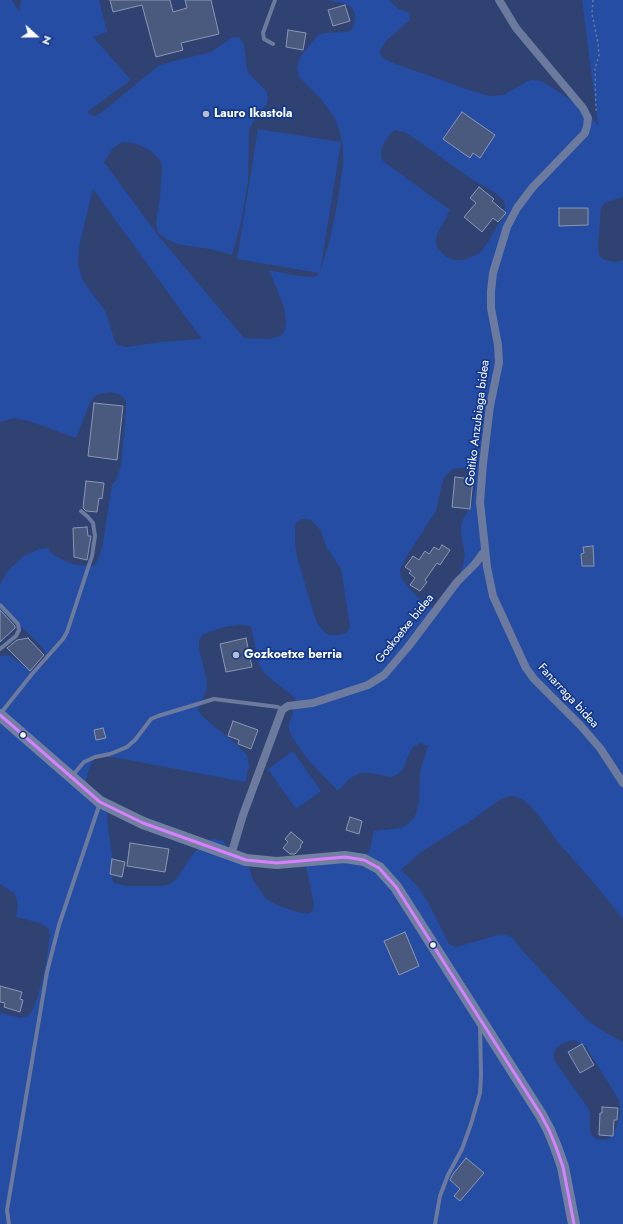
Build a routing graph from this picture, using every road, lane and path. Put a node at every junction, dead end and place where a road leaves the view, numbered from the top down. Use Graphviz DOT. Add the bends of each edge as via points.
graph roads {
  1 [pos="275,0"];
  2 [pos="499,0"];
  3 [pos="593,0"];
  4 [pos="273,44"];
  5 [pos="588,118"];
  6 [pos="81,511"];
  7 [pos="484,552"];
  8 [pos="0,605"];
  9 [pos="0,649"];
  10 [pos="282,710"];
  11 [pos="0,715"];
  12 [pos="70,778"];
  13 [pos="623,783"];
  14 [pos="100,802"];
  15 [pos="230,855"];
  16 [pos="480,1021"];
  17 [pos="9,1224"];
  18 [pos="435,1224"];
  19 [pos="574,1224"];
  1 -- 4 [label="lane" via="263,33 264,39"];
  2 -- 5 [label="street" via="516,28 583,108"];
  3 -- 5 [label="path" via="592,14 599,55 595,69 596,113"];
  5 -- 7 [label="street, Goitiko Anzubiaga bidea" via="585,133 532,188 517,208 507,227 493,273 491,308 499,363 490,406 483,464 480,502"];
  6 -- 11 [label="lane" via="93,523 95,536 92,556 67,632"];
  7 -- 10 [label="street, Goskoetxe bidea" via="457,582 384,675 368,685 313,703 288,706"];
  7 -- 13 [label="street, Fanarraga bidea" via="493,596 526,668 600,748"];
  8 -- 9 [label="lane" via="18,624 19,630 16,636"];
  10 -- 12 [label="lane" via="278,707 214,699 158,716 151,719 127,747 84,762"];
  10 -- 15 [label="street"];
  11 -- 12 [label="street"];
  12 -- 14 [label="street"];
  14 -- 15 [label="street" via="142,823"];
  14 -- 17 [label="lane" via="59,925 47,972 7,1210"];
  15 -- 16 [label="street" via="265,863 345,856 364,860 379,868 396,887"];
  16 -- 18 [label="lane" via="480,1093 462,1149 440,1196"];
  16 -- 19 [label="street" via="549,1130 563,1167"];
}
